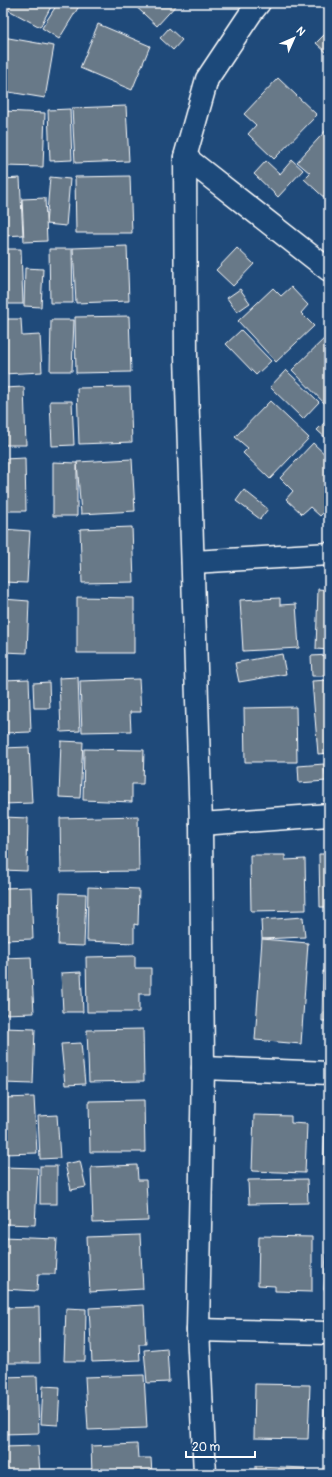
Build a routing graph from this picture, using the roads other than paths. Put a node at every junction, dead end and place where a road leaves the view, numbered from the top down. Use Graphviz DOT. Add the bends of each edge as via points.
graph roads {
  1 [pos="259,3"];
  2 [pos="185,157"];
  3 [pos="329,270"];
  4 [pos="329,554"];
  5 [pos="192,562"];
  6 [pos="329,815"];
  7 [pos="201,824"];
  8 [pos="203,1068"];
  9 [pos="329,1073"];
  10 [pos="198,1330"];
  11 [pos="329,1333"];
  12 [pos="204,1474"];
  1 -- 2 [label="street" via="207,79"];
  2 -- 3 [label="street"];
  2 -- 5 [label="street" via="186,356"];
  4 -- 5 [label="street"];
  5 -- 7 [label="street"];
  6 -- 7 [label="street"];
  7 -- 8 [label="street"];
  8 -- 9 [label="street"];
  8 -- 10 [label="street"];
  10 -- 11 [label="street"];
  10 -- 12 [label="street"];
}
